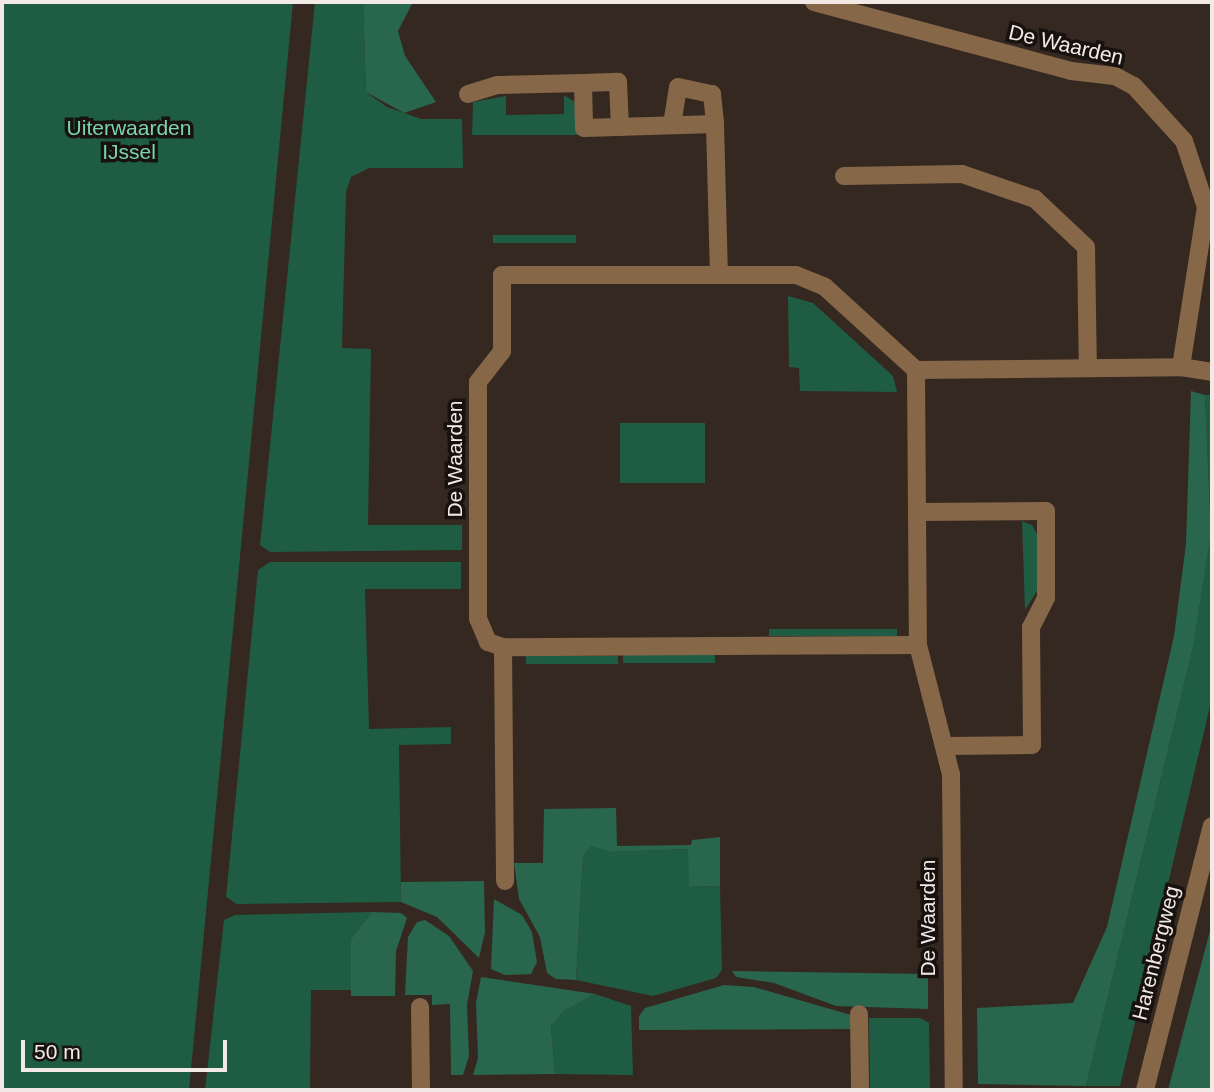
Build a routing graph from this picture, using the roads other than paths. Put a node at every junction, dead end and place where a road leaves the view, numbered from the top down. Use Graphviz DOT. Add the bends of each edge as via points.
graph roads {
  1 [pos="824,3"];
  2 [pos="583,83"];
  3 [pos="468,94"];
  4 [pos="715,124"];
  5 [pos="672,125"];
  6 [pos="620,127"];
  7 [pos="844,176"];
  8 [pos="1209,204"];
  9 [pos="719,275"];
  10 [pos="1181,367"];
  11 [pos="1088,368"];
  12 [pos="916,370"];
  13 [pos="1212,372"];
  14 [pos="917,512"];
  15 [pos="918,645"];
  16 [pos="503,647"];
  17 [pos="947,746"];
  18 [pos="1212,826"];
  19 [pos="505,881"];
  20 [pos="420,1007"];
  21 [pos="859,1014"];
  22 [pos="421,1090"];
  23 [pos="860,1090"];
  24 [pos="954,1090"];
  25 [pos="1144,1090"];
  1 -- 8 [label="street, De Waarden" via="1071,71 1115,76 1135,86 1184,141"];
  2 -- 3 [label="street" via="498,85"];
  2 -- 6 [label="street" via="618,82"];
  2 -- 6 [label="street" via="583,128"];
  4 -- 5 [label="street"];
  4 -- 5 [label="street" via="712,94 678,87"];
  4 -- 9 [label="street"];
  5 -- 6 [label="street"];
  7 -- 11 [label="street" via="962,174 1035,199 1086,247"];
  8 -- 10 [label="street, De Waarden"];
  9 -- 12 [label="street, De Waarden" via="808,277 825,287"];
  9 -- 16 [label="street, De Waarden" via="502,275 502,351 478,383 478,619 488,642"];
  10 -- 11 [label="street"];
  10 -- 13 [label="street"];
  11 -- 12 [label="street"];
  12 -- 14 [label="street, De Waarden"];
  14 -- 15 [label="street, De Waarden"];
  14 -- 17 [label="street" via="1046,511 1046,598 1031,627 1032,745"];
  15 -- 16 [label="street"];
  15 -- 17 [label="street, De Waarden"];
  16 -- 19 [label="street"];
  17 -- 24 [label="street, De Waarden"];
  18 -- 25 [label="street, Harenbergweg"];
  20 -- 22 [label="street"];
  21 -- 23 [label="street"];
}
